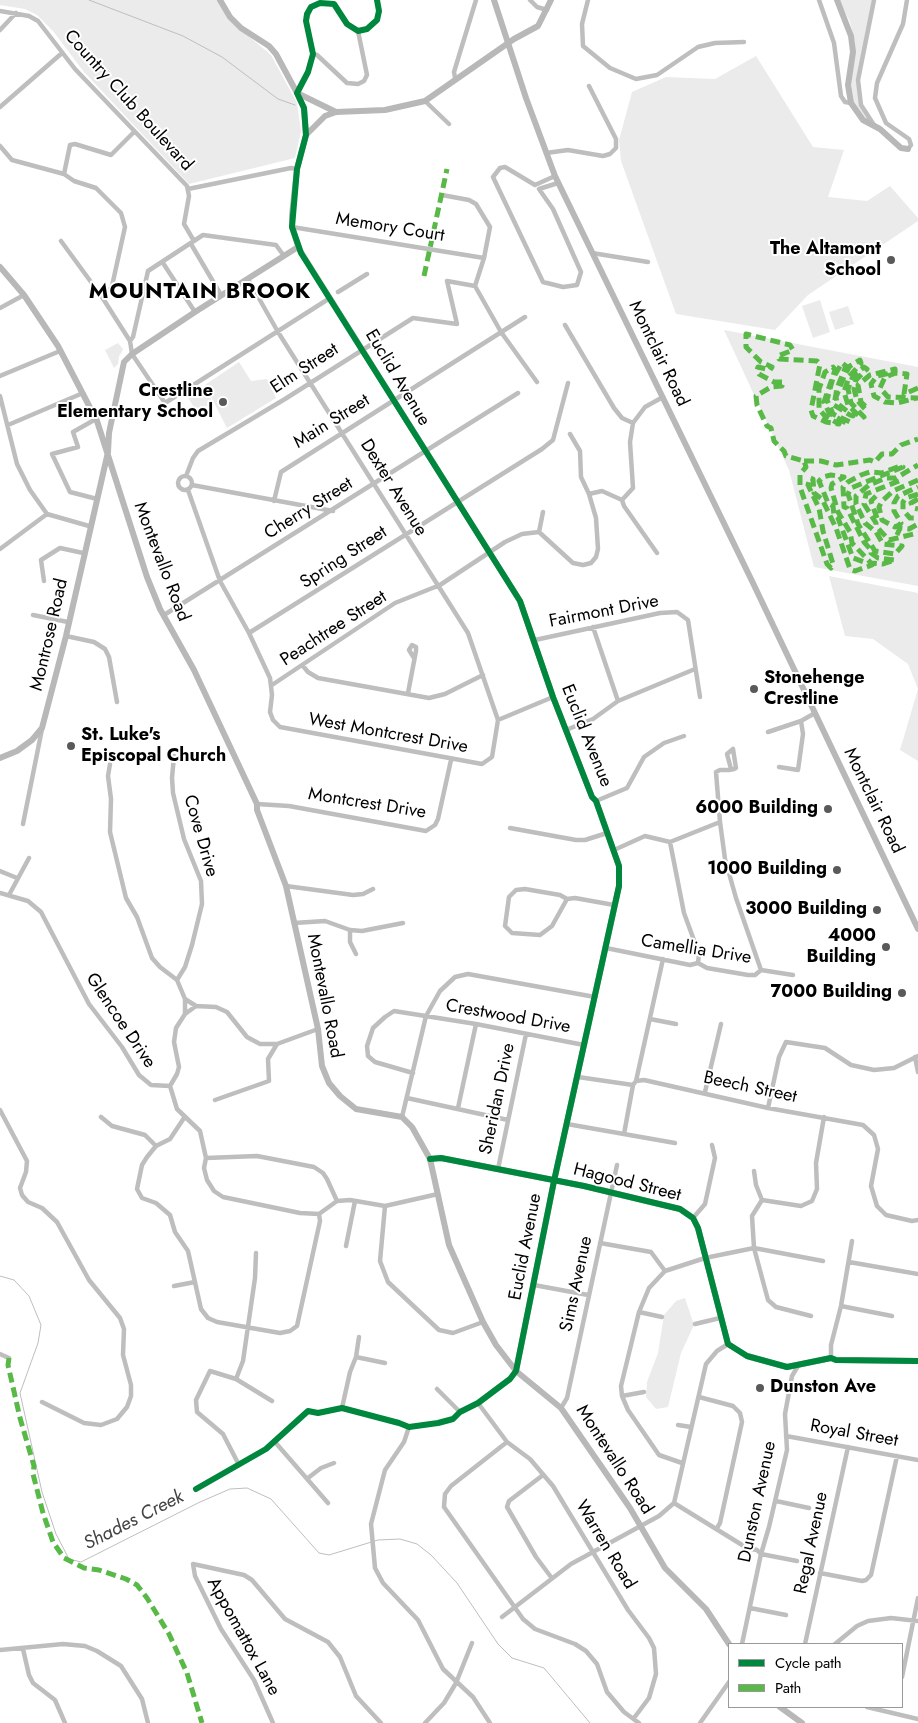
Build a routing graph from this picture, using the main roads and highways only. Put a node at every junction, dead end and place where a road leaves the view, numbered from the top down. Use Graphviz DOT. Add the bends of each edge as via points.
graph roads {
  1 [pos="220,0"];
  2 [pos="494,0"];
  3 [pos="552,0"];
  4 [pos="837,0"];
  5 [pos="507,44"];
  6 [pos="297,93"];
  7 [pos="336,112"];
  8 [pos="306,135"];
  9 [pos="908,149"];
  10 [pos="298,246"];
  11 [pos="0,267"];
  12 [pos="112,415"];
  13 [pos="96,420"];
  14 [pos="108,452"];
  15 [pos="115,479"];
  16 [pos="101,480"];
  17 [pos="0,758"];
  18 [pos="918,929"];
  19 [pos="430,1159"];
  20 [pos="554,1181"];
  21 [pos="918,1361"];
  22 [pos="516,1370"];
  23 [pos="728,1643"];
  24 [pos="781,1708"];
  25 [pos="802,1723"];
  1 -- 6 [label="main road" via="241,28 276,54"];
  2 -- 5 [label="main road, Montclair Road"];
  3 -- 5 [label="main road" via="538,26"];
  4 -- 9 [label="main road" via="851,36 848,85 851,104 860,117 901,148"];
  5 -- 7 [label="main road" via="425,100 385,110"];
  5 -- 18 [label="main road, Montclair Road" via="557,180"];
  6 -- 7 [label="main road"];
  6 -- 8 [label="main road" via="304,108"];
  7 -- 8 [label="main road" via="324,116"];
  8 -- 10 [label="main road, Euclid Avenue" via="297,169 292,227"];
  10 -- 12 [label="main road" via="132,354 124,362"];
  10 -- 20 [label="main road, Euclid Avenue" via="520,601 553,697 614,850 620,875"];
  11 -- 13 [label="main road, Montevallo Road" via="24,295 60,351"];
  12 -- 13 [label="main road" via="108,421"];
  12 -- 14 [label="main road"];
  13 -- 14 [label="main road, Montevallo Road"];
  14 -- 15 [label="main road, Montevallo Road"];
  14 -- 16 [label="main road, Montrose Road"];
  15 -- 16 [label="main road"];
  15 -- 19 [label="main road, Montevallo Road" via="147,577 257,804 286,886 318,1029 322,1066 329,1083 356,1109 402,1117 412,1127"];
  16 -- 17 [label="main road, Montrose Road" via="42,728 37,739"];
  19 -- 20 [label="main road, Hagood Street"];
  19 -- 22 [label="main road, Montevallo Road" via="449,1245 483,1322"];
  20 -- 21 [label="main road, Hagood Street" via="680,1209 693,1218 728,1344 747,1356 787,1367 831,1358"];
  20 -- 22 [label="main road, Euclid Avenue"];
  22 -- 23 [label="main road, Montevallo Road" via="561,1408 630,1508 665,1568 706,1609"];
  24 -- 25 [label="main road"];
}
